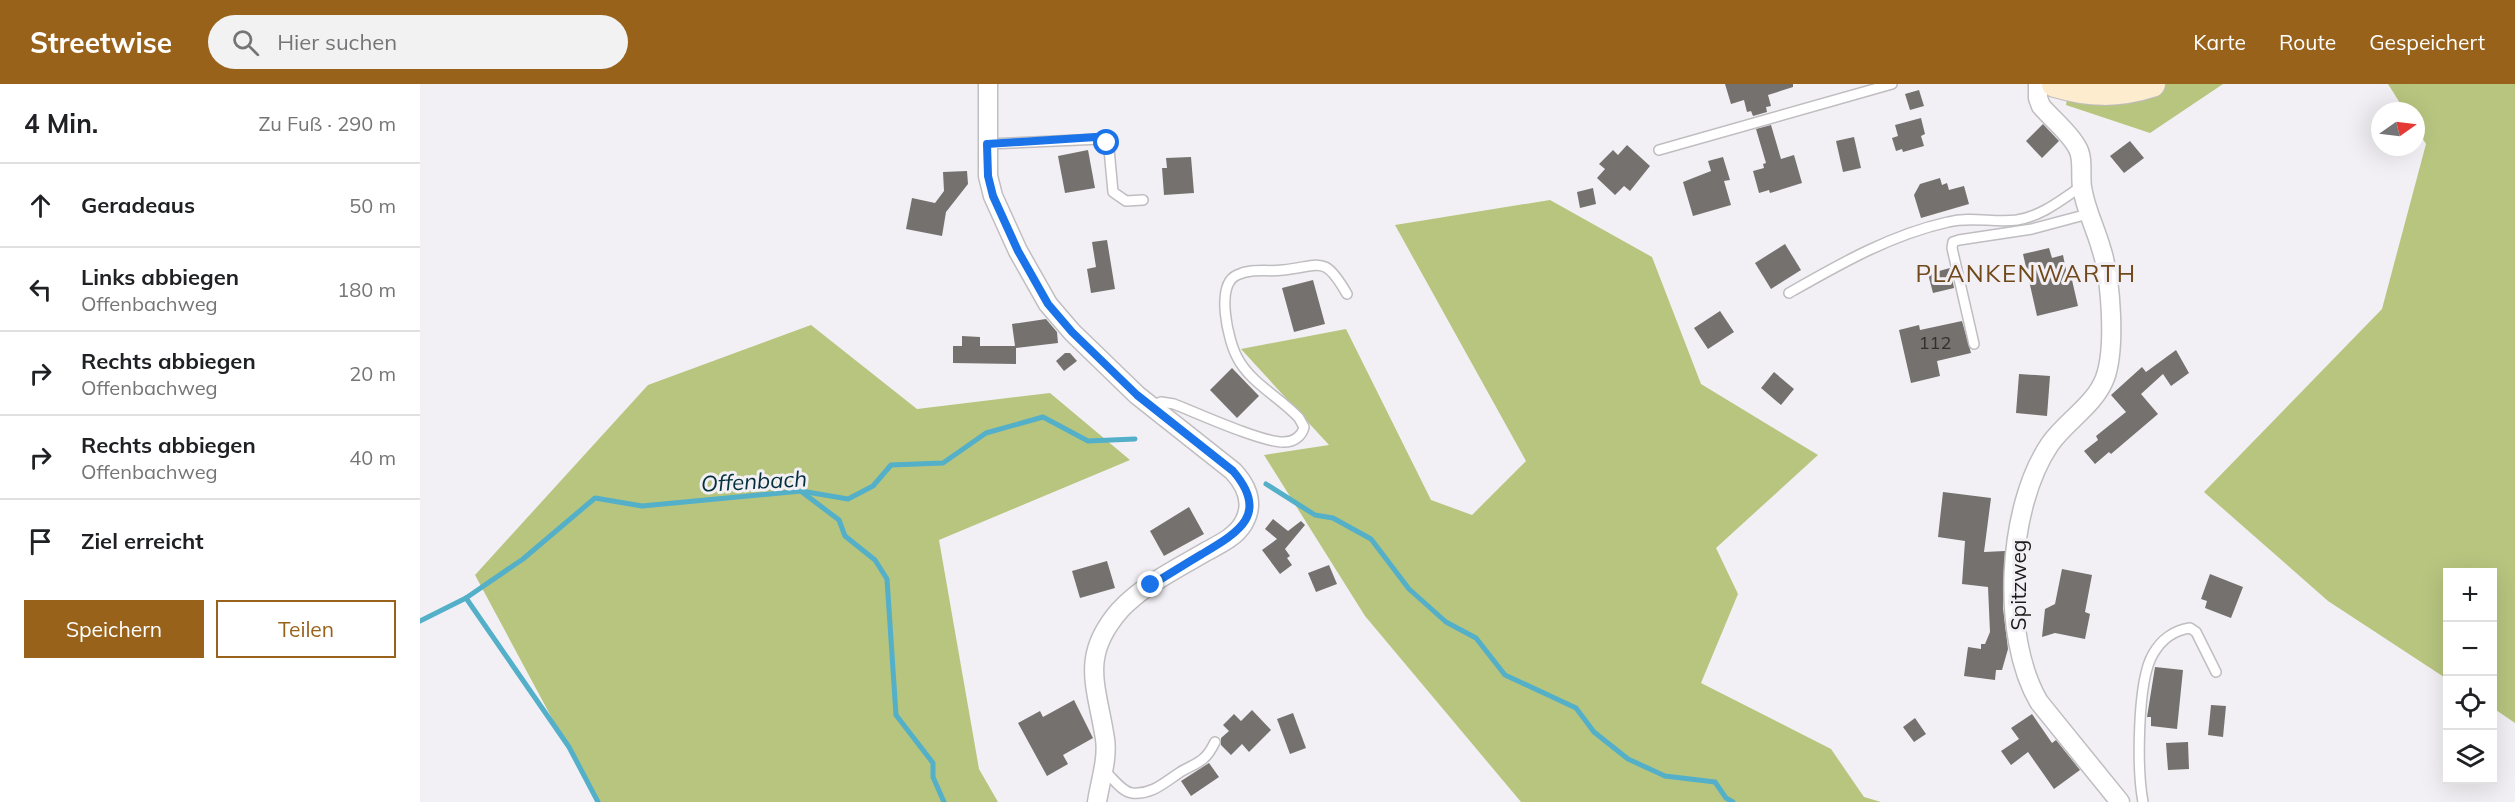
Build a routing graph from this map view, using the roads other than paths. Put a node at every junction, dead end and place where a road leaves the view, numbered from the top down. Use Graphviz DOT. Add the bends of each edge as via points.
graph roads {
  1 [pos="988,84"];
  2 [pos="1892,84"];
  3 [pos="2038,84"];
  4 [pos="2055,84"];
  5 [pos="2152,84"];
  6 [pos="987,144"];
  7 [pos="1659,150"];
  8 [pos="2082,186"];
  9 [pos="1143,200"];
  10 [pos="2088,214"];
  11 [pos="1789,293"];
  12 [pos="1347,294"];
  13 [pos="1974,344"];
  14 [pos="1151,406"];
  15 [pos="2216,672"];
  16 [pos="1215,742"];
  17 [pos="1103,770"];
  18 [pos="1096,802"];
  19 [pos="2120,802"];
  20 [pos="2143,802"];
  1 -- 6 [label="street"];
  2 -- 7 [label="lane"];
  3 -- 8 [label="street, Spitzweg" via="2041,106 2078,148"];
  4 -- 5 [label="main road" via="2100,93"];
  6 -- 9 [label="lane" via="1101,139 1109,149 1113,192 1126,201"];
  6 -- 14 [label="street" via="993,196 1048,304 1072,332"];
  8 -- 10 [label="street, Spitzweg"];
  8 -- 11 [label="lane" via="2041,214 2017,220 1950,221 1883,242"];
  10 -- 13 [label="lane" via="2032,229 1953,242"];
  10 -- 19 [label="street, Spitzweg" via="2107,268 2111,341 2108,364 2098,391 2049,446 2030,489 2014,556 2015,617 2032,691"];
  12 -- 14 [label="lane" via="1334,271 1310,265 1245,272 1234,276 1227,285 1225,315 1236,356 1247,372 1299,418 1304,427 1295,440 1267,440 1173,404 1161,402"];
  14 -- 17 [label="street" via="1233,471 1245,485 1249,503 1236,534 1151,585 1121,608 1108,625 1096,647 1093,668 1105,741"];
  15 -- 20 [label="lane" via="2196,632 2190,628 2173,633 2152,654 2141,706 2139,757"];
  16 -- 17 [label="lane" via="1204,759 1166,785 1150,790 1131,793"];
  17 -- 18 [label="street"];
}
